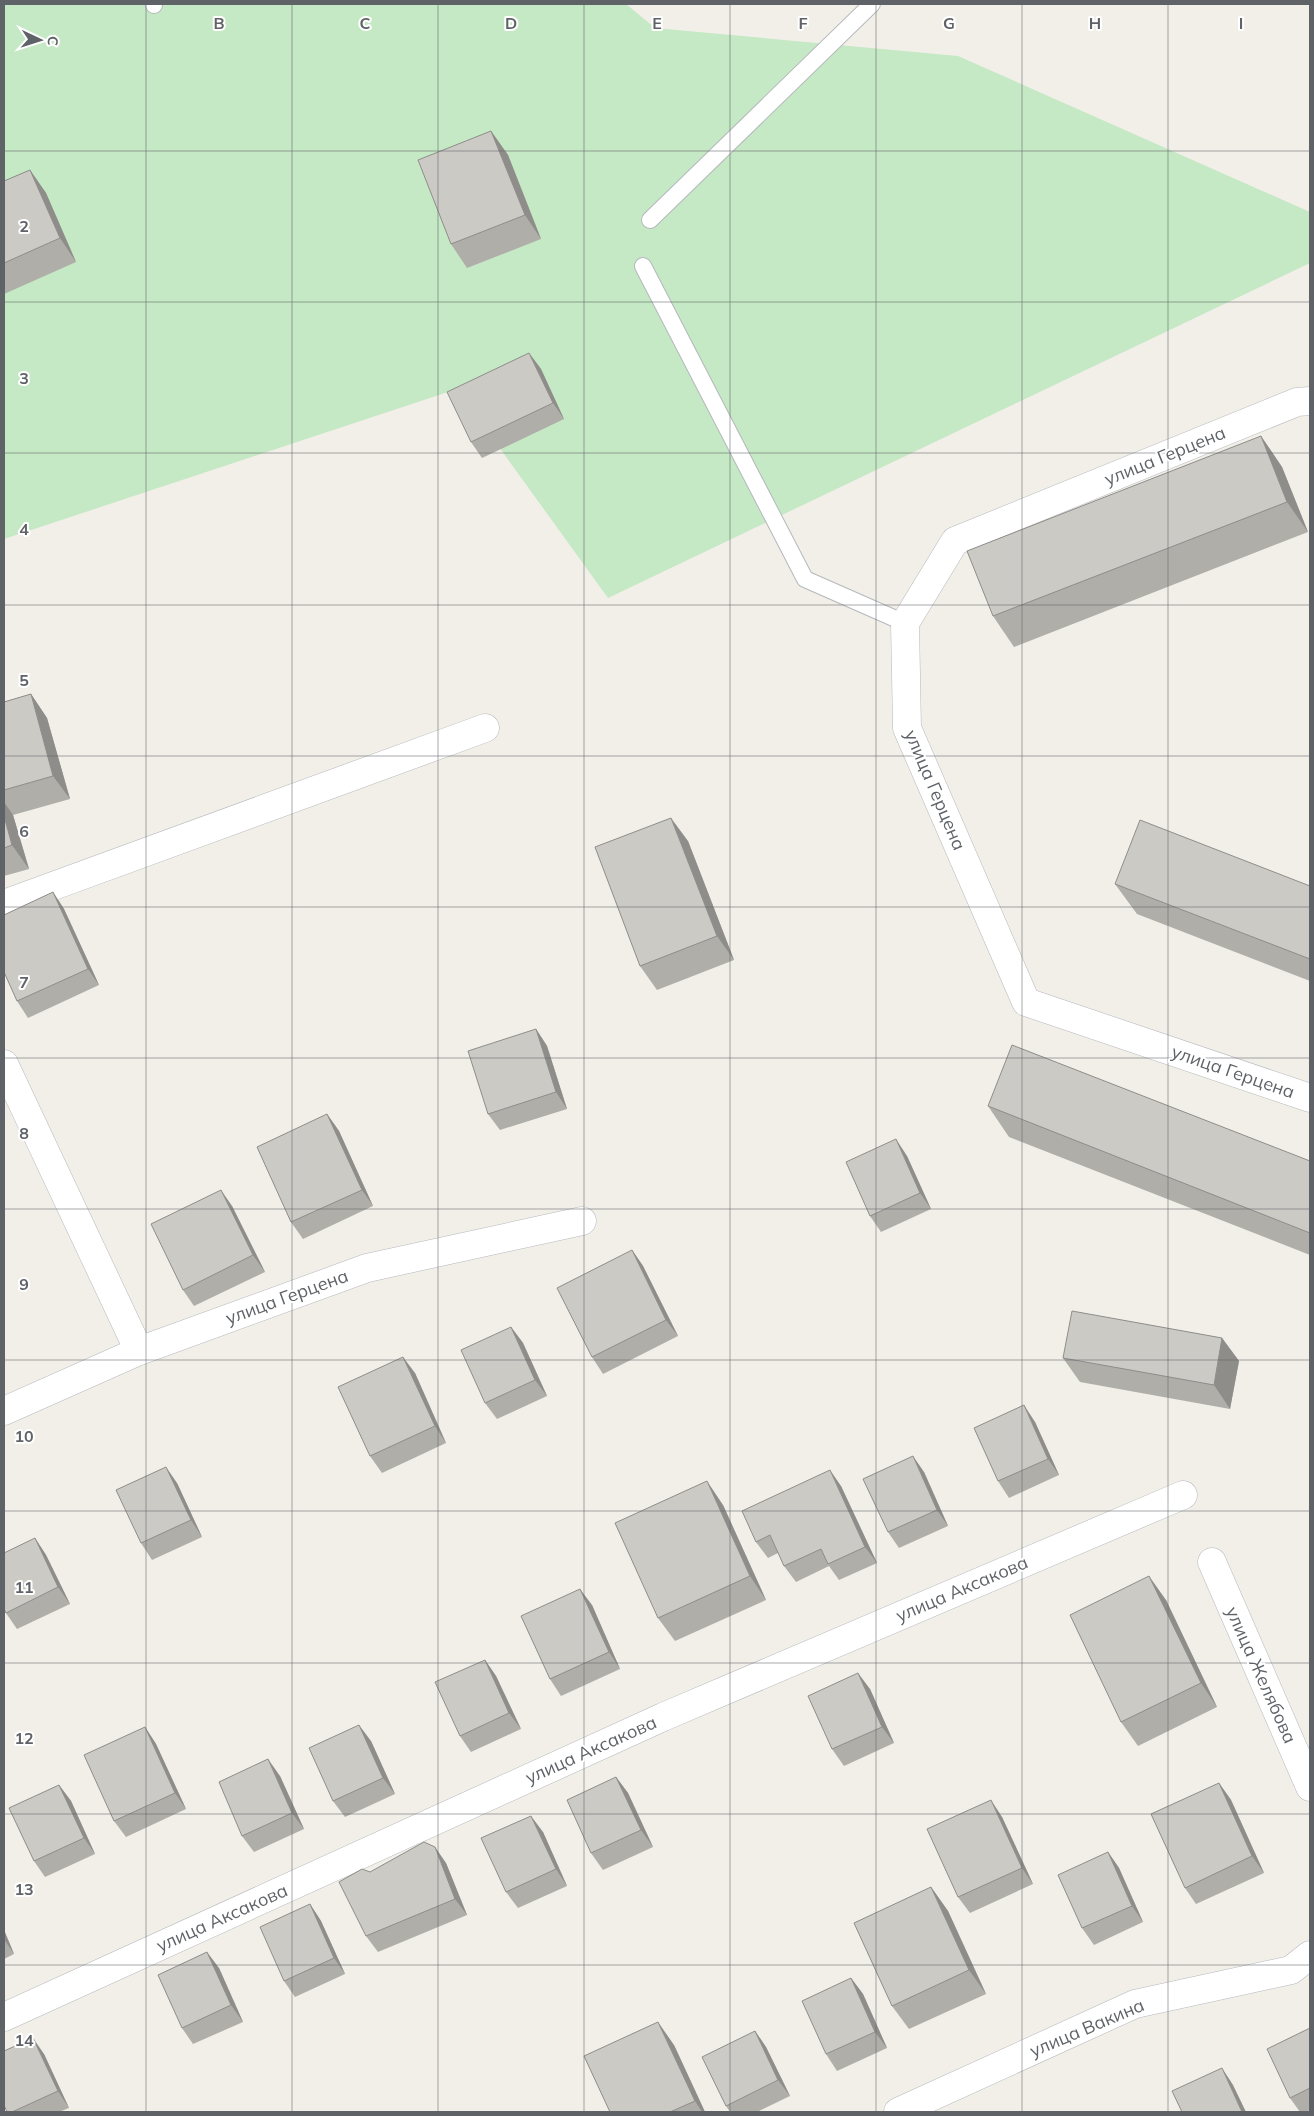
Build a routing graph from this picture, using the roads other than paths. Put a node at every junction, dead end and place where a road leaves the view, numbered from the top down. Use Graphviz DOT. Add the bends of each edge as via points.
graph roads {
  1 [pos="872,4"];
  2 [pos="650,220"];
  3 [pos="643,266"];
  4 [pos="1310,402"];
  5 [pos="905,624"];
  6 [pos="485,728"];
  7 [pos="4,904"];
  8 [pos="4,1064"];
  9 [pos="1310,1098"];
  10 [pos="582,1222"];
  11 [pos="139,1350"];
  12 [pos="4,1411"];
  13 [pos="1183,1495"];
  14 [pos="1212,1562"];
  15 [pos="1310,1787"];
  16 [pos="1310,1955"];
  17 [pos="4,2017"];
  18 [pos="898,2112"];
  1 -- 2 [label="lane"];
  3 -- 5 [label="lane" via="805,579"];
  4 -- 5 [label="street, улица Герцена" via="1296,402 955,541"];
  5 -- 9 [label="street, улица Герцена" via="907,728 1026,1002"];
  6 -- 7 [label="street"];
  8 -- 11 [label="street"];
  10 -- 11 [label="street, улица Герцена" via="367,1268"];
  11 -- 12 [label="street, улица Герцена"];
  13 -- 17 [label="street, улица Аксакова" via="663,1717"];
  14 -- 15 [label="street, улица Желябова"];
  16 -- 18 [label="street, улица Вакина" via="1291,1970 1135,2004"];
}
